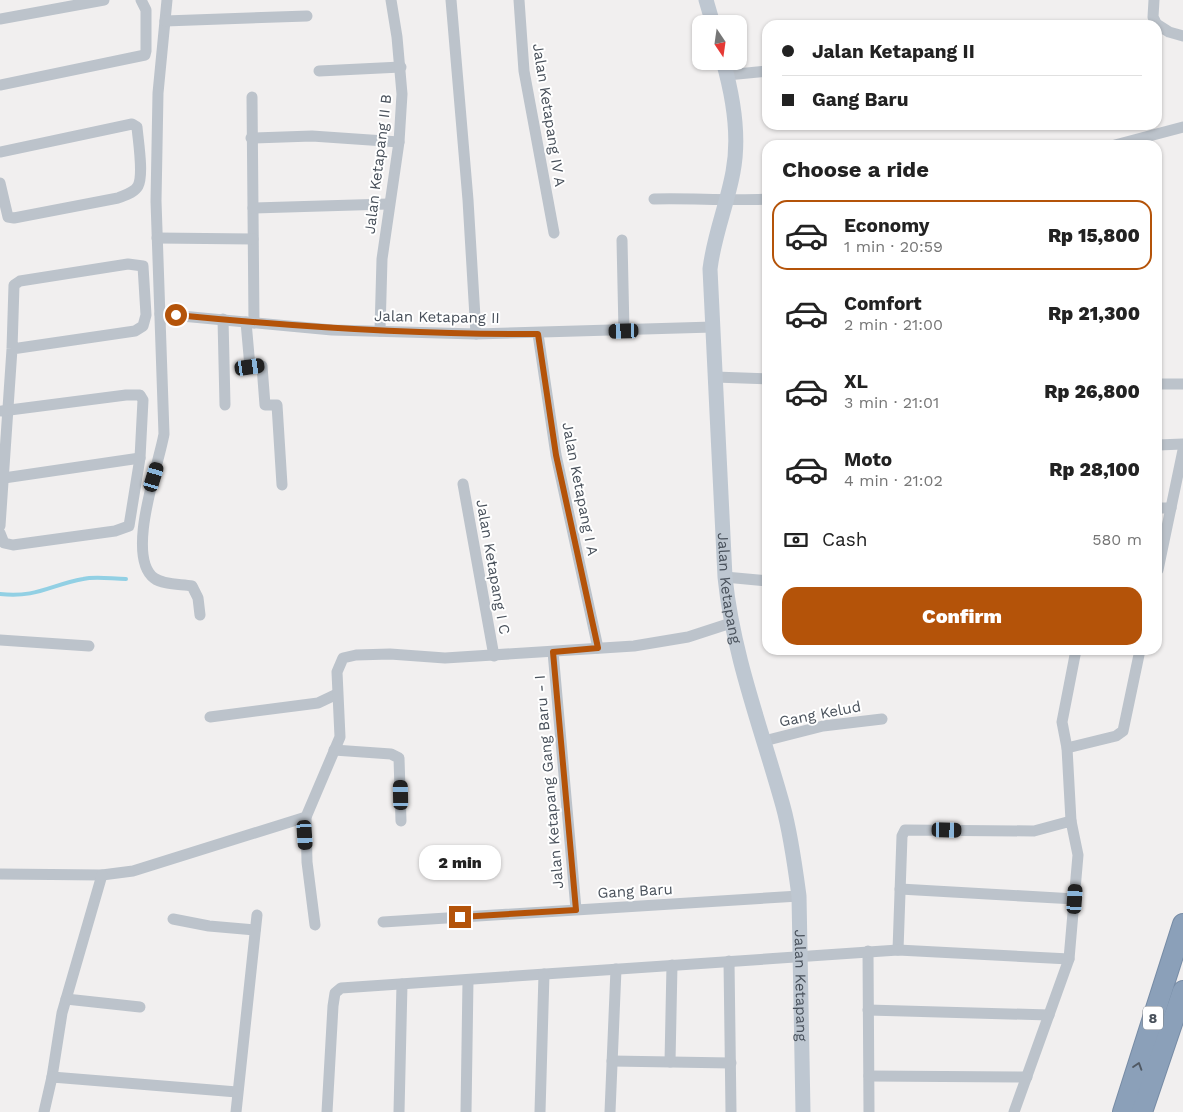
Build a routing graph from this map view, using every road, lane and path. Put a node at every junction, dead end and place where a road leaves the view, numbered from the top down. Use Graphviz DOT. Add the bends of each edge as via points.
graph roads {
  1 [pos="104,0"];
  2 [pos="141,0"];
  3 [pos="167,0"];
  4 [pos="391,0"];
  5 [pos="450,0"];
  6 [pos="519,0"];
  7 [pos="708,0"];
  8 [pos="1154,0"];
  9 [pos="711,15"];
  10 [pos="307,16"];
  11 [pos="0,20"];
  12 [pos="1154,20"];
  13 [pos="165,21"];
  14 [pos="1162,28"];
  15 [pos="1183,36"];
  16 [pos="401,67"];
  17 [pos="725,70"];
  18 [pos="748,70"];
  19 [pos="319,71"];
  20 [pos="762,71"];
  21 [pos="0,85"];
  22 [pos="252,97"];
  23 [pos="1183,127"];
  24 [pos="251,138"];
  25 [pos="1134,140"];
  26 [pos="399,142"];
  27 [pos="0,152"];
  28 [pos="0,184"];
  29 [pos="654,199"];
  30 [pos="762,199"];
  31 [pos="725,201"];
  32 [pos="388,204"];
  33 [pos="253,208"];
  34 [pos="554,233"];
  35 [pos="157,238"];
  36 [pos="253,240"];
  37 [pos="622,240"];
  38 [pos="160,314"];
  39 [pos="222,320"];
  40 [pos="250,322"];
  41 [pos="713,327"];
  42 [pos="380,331"];
  43 [pos="624,331"];
  44 [pos="476,334"];
  45 [pos="538,334"];
  46 [pos="12,350"];
  47 [pos="716,377"];
  48 [pos="762,379"];
  49 [pos="1162,384"];
  50 [pos="1183,384"];
  51 [pos="225,405"];
  52 [pos="4,411"];
  53 [pos="1183,444"];
  54 [pos="1162,445"];
  55 [pos="1183,450"];
  56 [pos="140,458"];
  57 [pos="4,478"];
  58 [pos="463,484"];
  59 [pos="282,485"];
  60 [pos="1162,508"];
  61 [pos="1171,508"];
  62 [pos="0,526"];
  63 [pos="0,533"];
  64 [pos="1162,551"];
  65 [pos="725,577"];
  66 [pos="762,580"];
  67 [pos="200,615"];
  68 [pos="730,623"];
  69 [pos="0,640"];
  70 [pos="89,646"];
  71 [pos="598,648"];
  72 [pos="553,652"];
  73 [pos="1075,655"];
  74 [pos="1139,655"];
  75 [pos="494,656"];
  76 [pos="337,694"];
  77 [pos="210,717"];
  78 [pos="882,719"];
  79 [pos="764,741"];
  80 [pos="1067,748"];
  81 [pos="334,750"];
  82 [pos="306,818"];
  83 [pos="401,821"];
  84 [pos="1071,821"];
  85 [pos="0,874"];
  86 [pos="102,875"];
  87 [pos="900,889"];
  88 [pos="798,896"];
  89 [pos="1075,899"];
  90 [pos="576,910"];
  91 [pos="257,915"];
  92 [pos="173,919"];
  93 [pos="383,922"];
  94 [pos="1183,924"];
  95 [pos="315,925"];
  96 [pos="255,930"];
  97 [pos="898,950"];
  98 [pos="868,951"];
  99 [pos="800,955"];
  100 [pos="1069,959"];
  101 [pos="729,961"];
  102 [pos="672,965"];
  103 [pos="616,969"];
  104 [pos="544,974"];
  105 [pos="468,980"];
  106 [pos="402,984"];
  107 [pos="1183,991"];
  108 [pos="66,999"];
  109 [pos="140,1007"];
  110 [pos="868,1010"];
  111 [pos="1050,1015"];
  112 [pos="612,1061"];
  113 [pos="670,1062"];
  114 [pos="731,1063"];
  115 [pos="869,1076"];
  116 [pos="52,1077"];
  117 [pos="1027,1077"];
  118 [pos="237,1092"];
  119 [pos="44,1112"];
  120 [pos="236,1112"];
  121 [pos="327,1112"];
  122 [pos="399,1112"];
  123 [pos="466,1112"];
  124 [pos="540,1112"];
  125 [pos="610,1112"];
  126 [pos="731,1112"];
  127 [pos="803,1112"];
  128 [pos="869,1112"];
  129 [pos="1014,1112"];
  130 [pos="1123,1112"];
  131 [pos="1142,1112"];
  1 -- 11 [label="street"];
  2 -- 21 [label="street" via="146,10 144,55"];
  3 -- 13 [label="street"];
  4 -- 16 [label="street, Jalan Ketapang II B"];
  5 -- 44 [label="street"];
  6 -- 34 [label="street, Jalan Ketapang IV A" via="524,71"];
  7 -- 9 [label="street"];
  8 -- 12 [label="street"];
  10 -- 13 [label="street"];
  13 -- 35 [label="street" via="158,93"];
  14 -- 15 [label="street"];
  16 -- 19 [label="street"];
  16 -- 26 [label="street, Jalan Ketapang II B"];
  17 -- 31 [label="street, Jalan Ketapang" via="737,146"];
  18 -- 20 [label="street"];
  22 -- 24 [label="street"];
  23 -- 25 [label="street"];
  24 -- 26 [label="street" via="312,136"];
  24 -- 33 [label="street"];
  26 -- 32 [label="street, Jalan Ketapang II B"];
  27 -- 28 [label="street" via="132,124 137,127 140,177 132,192 118,198 14,218 8,217 5,210"];
  29 -- 31 [label="street"];
  30 -- 31 [label="street"];
  31 -- 41 [label="street, Jalan Ketapang" via="712,246"];
  32 -- 33 [label="street"];
  32 -- 42 [label="street, Jalan Ketapang II B" via="382,259"];
  33 -- 36 [label="street"];
  35 -- 36 [label="street"];
  35 -- 38 [label="street"];
  36 -- 40 [label="street"];
  37 -- 43 [label="street"];
  38 -- 39 [label="street, Jalan Ketapang II"];
  38 -- 67 [label="street" via="164,434 143,535 145,564 153,578 159,581 192,586 198,598"];
  39 -- 40 [label="street, Jalan Ketapang II"];
  39 -- 51 [label="street"];
  40 -- 42 [label="street, Jalan Ketapang II"];
  40 -- 59 [label="street" via="250,367 262,366 264,405 277,405"];
  41 -- 43 [label="street, Jalan Ketapang II"];
  41 -- 47 [label="street, Jalan Ketapang"];
  42 -- 44 [label="street, Jalan Ketapang II"];
  43 -- 45 [label="street, Jalan Ketapang II"];
  44 -- 45 [label="street, Jalan Ketapang II"];
  45 -- 71 [label="street, Jalan Ketapang I A" via="556,455"];
  46 -- 46 [label="street" via="135,331 144,326 143,266 128,264 16,283 13,290"];
  46 -- 52 [label="street"];
  47 -- 48 [label="street"];
  47 -- 65 [label="street, Jalan Ketapang"];
  49 -- 50 [label="street"];
  52 -- 56 [label="street" via="140,395 143,400"];
  52 -- 57 [label="street"];
  53 -- 54 [label="street"];
  55 -- 61 [label="street"];
  56 -- 57 [label="street"];
  56 -- 63 [label="street" via="129,526 115,531 13,545 4,543"];
  57 -- 62 [label="street"];
  58 -- 75 [label="street, Jalan Ketapang I C"];
  60 -- 61 [label="street"];
  61 -- 64 [label="street"];
  65 -- 66 [label="street"];
  65 -- 68 [label="street, Jalan Ketapang"];
  68 -- 71 [label="street" via="660,643"];
  68 -- 79 [label="street, Jalan Ketapang"];
  69 -- 70 [label="street"];
  71 -- 72 [label="street"];
  72 -- 75 [label="street"];
  72 -- 90 [label="street, Jalan Ketapang Gang Baru - I"];
  73 -- 80 [label="street" via="1062,722"];
  74 -- 80 [label="street" via="1123,731 1116,736"];
  75 -- 76 [label="street" via="445,658 390,654 343,658 339,665"];
  76 -- 77 [label="street" via="318,703"];
  76 -- 81 [label="street" via="340,736"];
  78 -- 79 [label="street, Gang Kelud" via="823,726"];
  79 -- 88 [label="street, Jalan Ketapang" via="783,808"];
  80 -- 84 [label="street"];
  81 -- 82 [label="street"];
  81 -- 83 [label="street" via="391,754 399,758"];
  82 -- 86 [label="street" via="133,871"];
  82 -- 95 [label="street" via="307,862"];
  84 -- 87 [label="street" via="1034,831 904,830"];
  84 -- 89 [label="street" via="1078,855"];
  85 -- 86 [label="street"];
  86 -- 108 [label="street"];
  87 -- 89 [label="street"];
  87 -- 97 [label="street"];
  88 -- 90 [label="street, Gang Baru"];
  88 -- 99 [label="street, Jalan Ketapang"];
  89 -- 100 [label="street"];
  90 -- 93 [label="street, Gang Baru"];
  91 -- 96 [label="street"];
  92 -- 96 [label="street"];
  130 -- 94 [label="highway, 8, one-way"];
  96 -- 118 [label="street"];
  97 -- 98 [label="street"];
  97 -- 100 [label="street"];
  98 -- 99 [label="street"];
  98 -- 110 [label="street"];
  99 -- 101 [label="street"];
  99 -- 127 [label="street, Jalan Ketapang"];
  100 -- 111 [label="street"];
  101 -- 102 [label="street"];
  101 -- 114 [label="street"];
  102 -- 103 [label="street"];
  102 -- 113 [label="street"];
  103 -- 104 [label="street"];
  103 -- 112 [label="street"];
  104 -- 105 [label="street"];
  104 -- 124 [label="street"];
  105 -- 106 [label="street"];
  105 -- 123 [label="street"];
  106 -- 121 [label="street" via="341,988 335,993"];
  106 -- 122 [label="street"];
  107 -- 131 [label="highway, 8"];
  108 -- 109 [label="street"];
  108 -- 116 [label="street"];
  110 -- 111 [label="street"];
  110 -- 115 [label="street"];
  111 -- 117 [label="street"];
  112 -- 113 [label="street"];
  112 -- 125 [label="street"];
  113 -- 114 [label="street"];
  114 -- 126 [label="street"];
  115 -- 117 [label="street"];
  115 -- 128 [label="street"];
  116 -- 118 [label="street"];
  116 -- 119 [label="street"];
  117 -- 129 [label="street"];
  118 -- 120 [label="street"];
}
